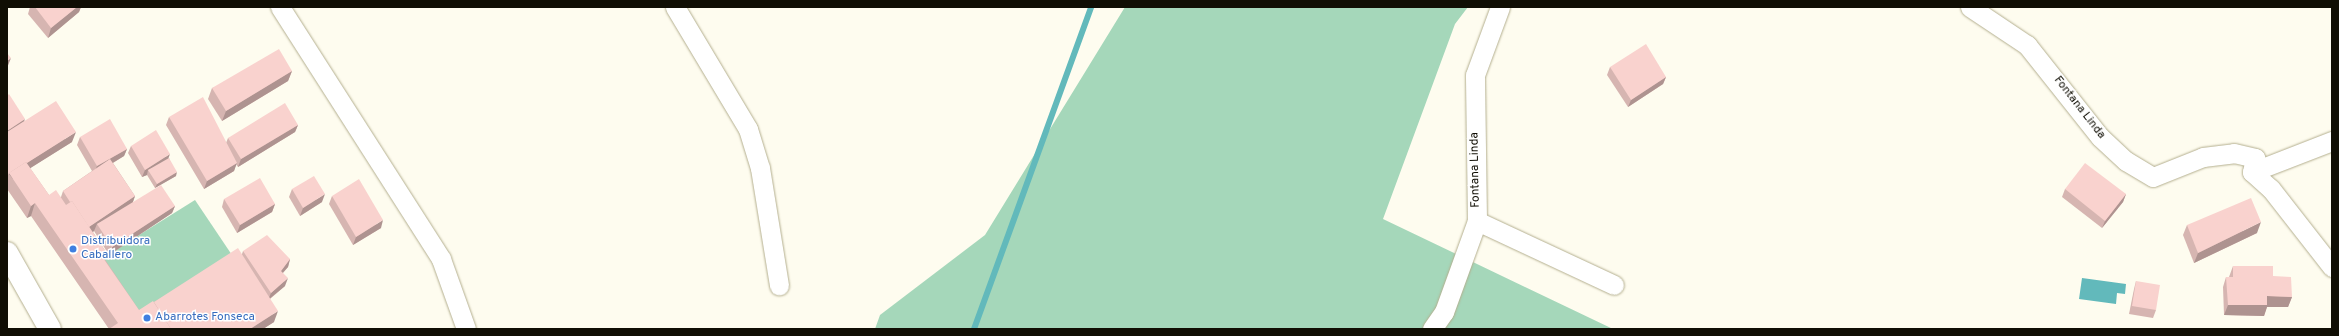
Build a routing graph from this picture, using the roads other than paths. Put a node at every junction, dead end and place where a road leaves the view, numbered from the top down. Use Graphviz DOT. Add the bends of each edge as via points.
graph roads {
  1 [pos="280,7"];
  2 [pos="675,7"];
  3 [pos="1500,7"];
  4 [pos="1970,7"];
  5 [pos="2332,141"];
  6 [pos="2252,172"];
  7 [pos="1477,221"];
  8 [pos="7,253"];
  9 [pos="2332,267"];
  10 [pos="779,285"];
  11 [pos="1614,285"];
  12 [pos="50,329"];
  13 [pos="466,329"];
  14 [pos="1432,329"];
  1 -- 13 [label="street" via="441,259"];
  2 -- 10 [label="street" via="748,129 760,168"];
  3 -- 7 [label="street, Fontana Linda" via="1475,75"];
  4 -- 6 [label="street, Fontana Linda" via="2027,45 2100,138 2126,161 2154,177 2203,157 2234,153 2255,158"];
  5 -- 6 [label="street"];
  6 -- 9 [label="street" via="2271,189"];
  7 -- 11 [label="street"];
  7 -- 14 [label="street, Fontana Linda" via="1444,312"];
  8 -- 12 [label="main road"];
}
